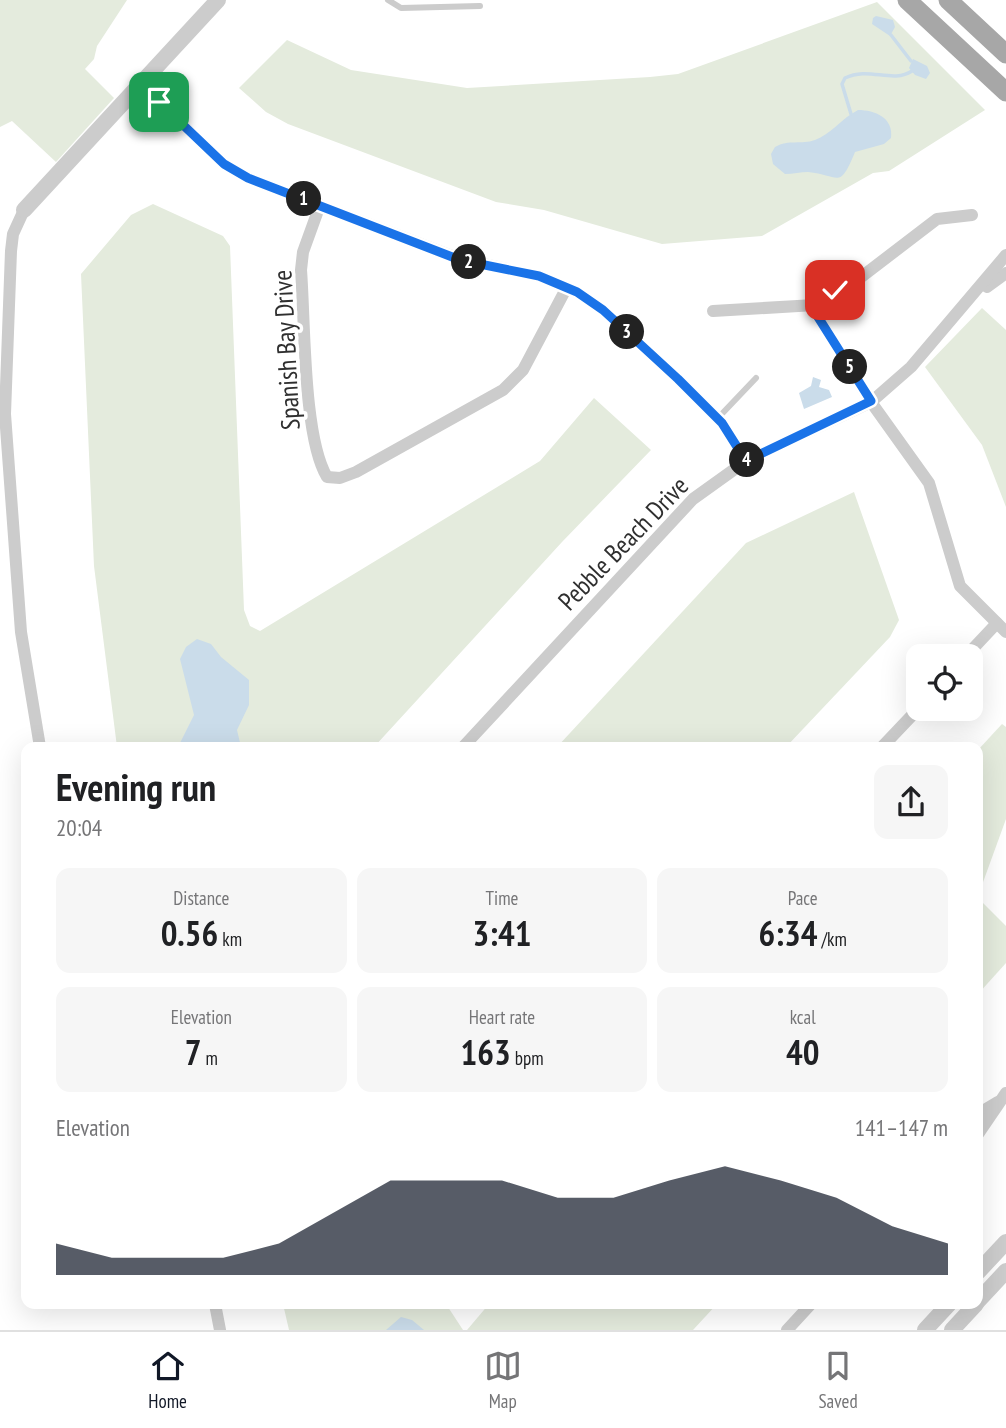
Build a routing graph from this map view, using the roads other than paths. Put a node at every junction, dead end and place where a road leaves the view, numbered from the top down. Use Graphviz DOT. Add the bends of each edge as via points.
graph roads {
  1 [pos="218,0"];
  2 [pos="388,0"];
  3 [pos="907,0"];
  4 [pos="948,0"];
  5 [pos="480,6"];
  6 [pos="1006,54"];
  7 [pos="140,85"];
  8 [pos="1006,92"];
  9 [pos="320,205"];
  10 [pos="24,210"];
  11 [pos="972,215"];
  12 [pos="1006,255"];
  13 [pos="1006,273"];
  14 [pos="566,287"];
  15 [pos="970,300"];
  16 [pos="815,305"];
  17 [pos="713,311"];
  18 [pos="756,378"];
  19 [pos="871,401"];
  20 [pos="717,419"];
  21 [pos="746,461"];
  22 [pos="1001,627"];
  23 [pos="980,644"];
  24 [pos="907,721"];
  25 [pos="39,742"];
  26 [pos="468,742"];
  27 [pos="888,742"];
  28 [pos="1002,1097"];
  29 [pos="983,1110"];
  30 [pos="983,1126"];
  31 [pos="1006,1242"];
  32 [pos="983,1267"];
  33 [pos="1006,1271"];
  34 [pos="983,1296"];
  35 [pos="216,1309"];
  36 [pos="806,1309"];
  37 [pos="944,1309"];
  38 [pos="970,1309"];
  39 [pos="220,1330"];
  40 [pos="787,1330"];
  41 [pos="925,1330"];
  42 [pos="951,1330"];
  1 -- 7 [label="street"];
  2 -- 5 [label="lane" via="401,8"];
  3 -- 8 [label="main road"];
  4 -- 6 [label="main road"];
  7 -- 9 [label="street" via="224,164"];
  7 -- 10 [label="street"];
  9 -- 14 [label="street" via="460,260 539,276"];
  9 -- 14 [label="street, Spanish Bay Drive" via="301,270 316,453 327,477 356,472 503,390 523,370"];
  10 -- 25 [label="street" via="11,251 5,414 21,632"];
  11 -- 16 [label="street" via="937,219 856,281 822,295"];
  12 -- 15 [label="street"];
  13 -- 15 [label="street"];
  14 -- 20 [label="street" via="603,310"];
  15 -- 19 [label="street, Pebble Beach Drive" via="911,367"];
  16 -- 17 [label="street"];
  16 -- 19 [label="street"];
  18 -- 20 [label="lane"];
  19 -- 21 [label="street, Pebble Beach Drive"];
  19 -- 22 [label="street" via="929,483 960,586"];
  20 -- 21 [label="street"];
  21 -- 26 [label="street, Pebble Beach Drive" via="693,499"];
  22 -- 23 [label="street"];
  24 -- 27 [label="street"];
  28 -- 29 [label="street"];
  28 -- 30 [label="street"];
  31 -- 32 [label="street"];
  33 -- 34 [label="street"];
  35 -- 39 [label="street"];
  36 -- 40 [label="street"];
  37 -- 41 [label="street"];
  38 -- 42 [label="street"];
}
